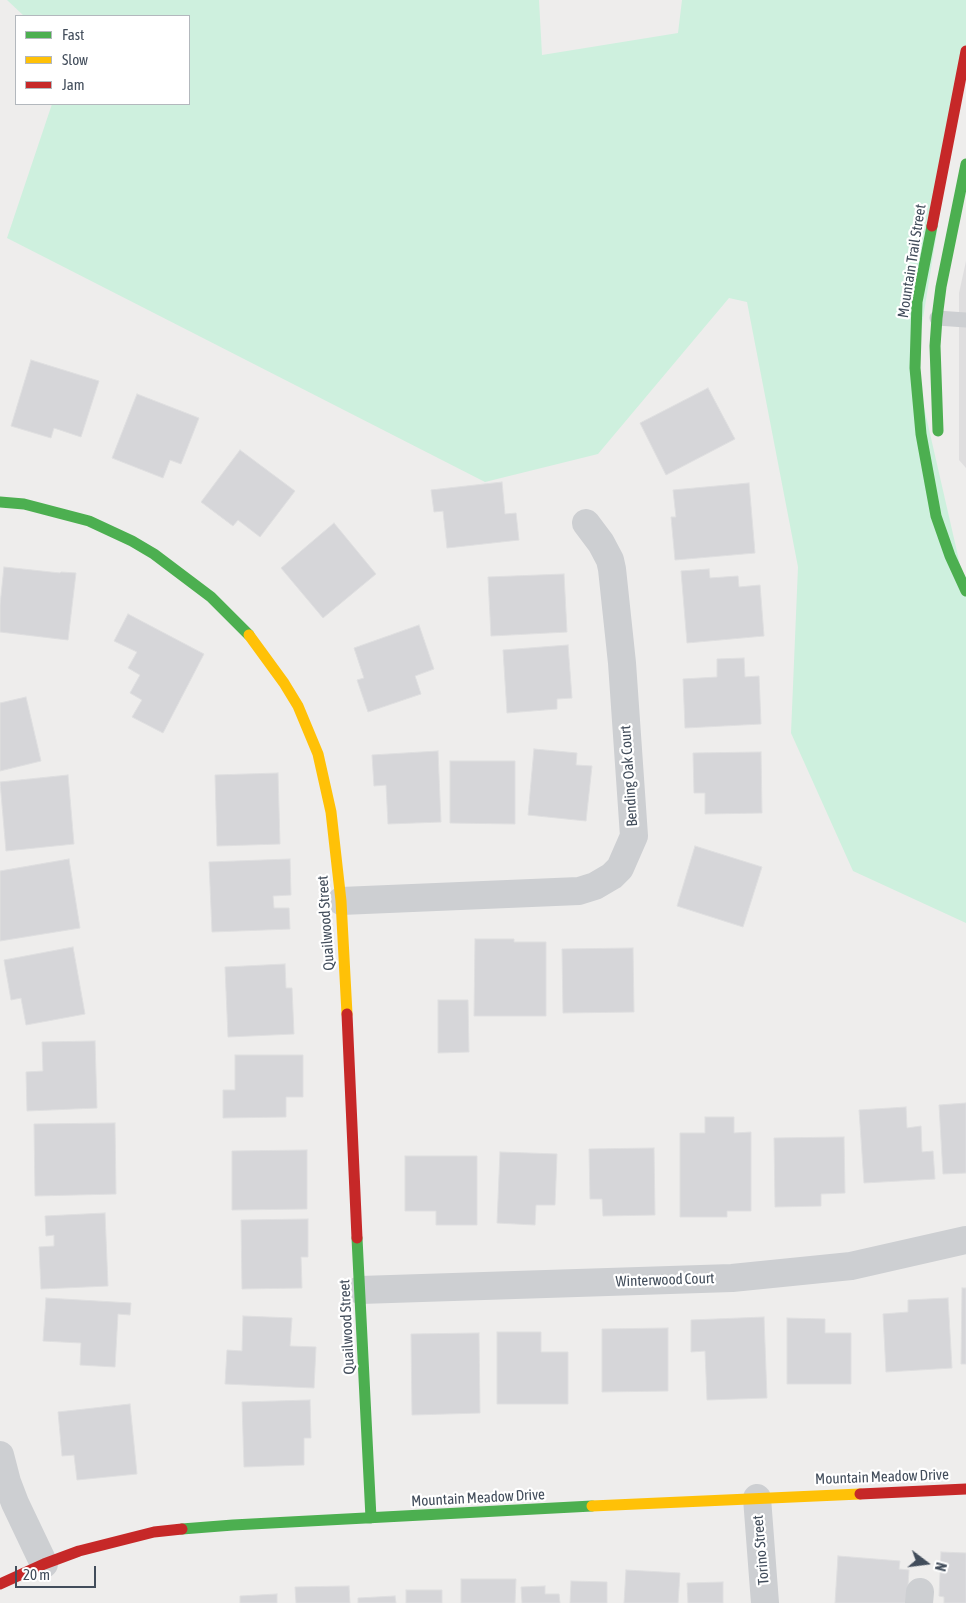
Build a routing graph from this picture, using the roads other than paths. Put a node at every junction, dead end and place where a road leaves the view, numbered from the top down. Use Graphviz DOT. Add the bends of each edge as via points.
graph roads {
  1 [pos="966,51"];
  2 [pos="966,164"];
  3 [pos="937,318"];
  4 [pos="966,320"];
  5 [pos="940,444"];
  6 [pos="0,502"];
  7 [pos="586,523"];
  8 [pos="958,553"];
  9 [pos="966,591"];
  10 [pos="341,901"];
  11 [pos="966,1240"];
  12 [pos="360,1290"];
  13 [pos="0,1455"];
  14 [pos="966,1489"];
  15 [pos="756,1498"];
  16 [pos="371,1518"];
  17 [pos="44,1564"];
  18 [pos="0,1584"];
  19 [pos="765,1603"];
  1 -- 8 [label="street, Mountain Trail Street" via="917,302 915,368 921,434 936,516"];
  2 -- 3 [label="street"];
  3 -- 4 [label="lane"];
  3 -- 5 [label="street" via="935,346"];
  6 -- 10 [label="street, Quailwood Street" via="24,504 89,521 132,541 211,597 250,636 298,706 318,754 331,812"];
  7 -- 10 [label="street, Bending Oak Court" via="610,560 622,663 634,836 620,868 595,886 579,891"];
  8 -- 9 [label="street, Mountain Trail Street"];
  10 -- 12 [label="street, Quailwood Street"];
  11 -- 12 [label="street, Winterwood Court" via="851,1266 732,1278"];
  12 -- 16 [label="street, Quailwood Street"];
  13 -- 17 [label="street" via="15,1504"];
  14 -- 15 [label="street, Mountain Meadow Drive"];
  15 -- 16 [label="street, Mountain Meadow Drive"];
  15 -- 19 [label="street, Torino Street"];
  16 -- 17 [label="street, Mountain Meadow Drive" via="154,1532 79,1551"];
  17 -- 18 [label="street, Mountain Meadow Drive"];
}
